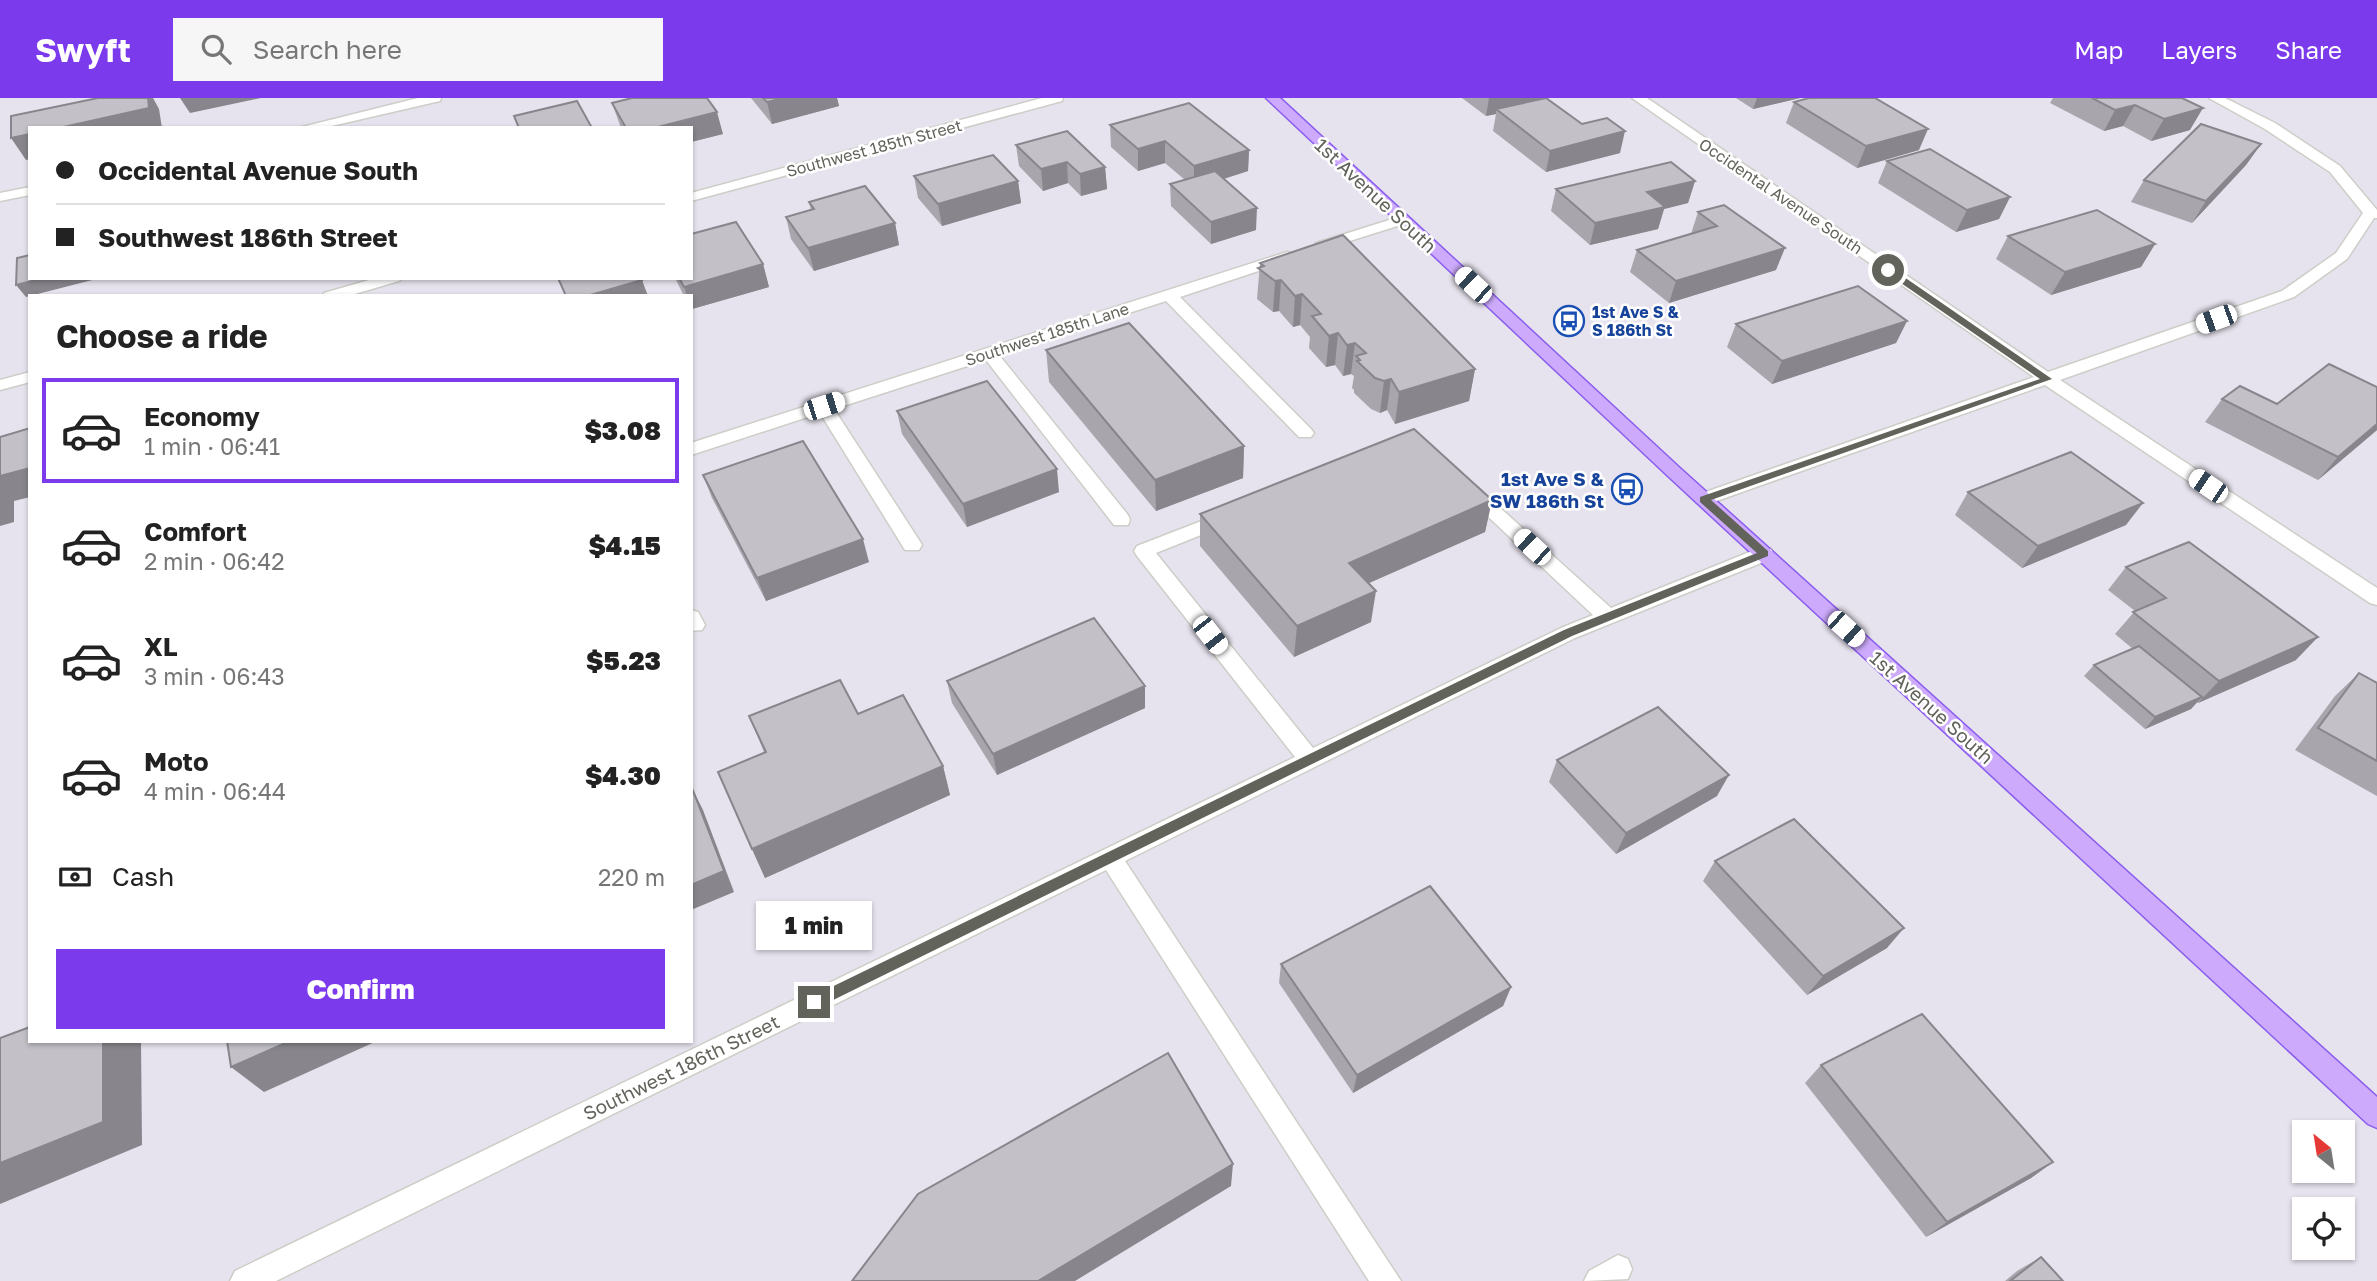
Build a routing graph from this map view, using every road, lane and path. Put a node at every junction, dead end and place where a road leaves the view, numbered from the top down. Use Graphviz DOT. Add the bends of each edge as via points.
graph roads {
  1 [pos="436,98"];
  2 [pos="1057,98"];
  3 [pos="1272,98"];
  4 [pos="1638,98"];
  5 [pos="2215,98"];
  6 [pos="314,126"];
  7 [pos="28,191"];
  8 [pos="693,196"];
  9 [pos="0,197"];
  10 [pos="2374,213"];
  11 [pos="1402,220"];
  12 [pos="387,280"];
  13 [pos="337,294"];
  14 [pos="1168,295"];
  15 [pos="989,353"];
  16 [pos="28,378"];
  17 [pos="2047,379"];
  18 [pos="0,386"];
  19 [pos="824,406"];
  20 [pos="1305,433"];
  21 [pos="693,448"];
  22 [pos="1458,479"];
  23 [pos="1704,499"];
  24 [pos="1248,510"];
  25 [pos="1121,520"];
  26 [pos="912,545"];
  27 [pos="1764,554"];
  28 [pos="2377,598"];
  29 [pos="1608,617"];
  30 [pos="1309,760"];
  31 [pos="1110,857"];
  32 [pos="2377,1115"];
  33 [pos="245,1281"];
  34 [pos="1386,1281"];
  1 -- 6 [label="street"];
  2 -- 8 [label="street, Southwest 185th Street"];
  3 -- 11 [label="main road, 1st Avenue South"];
  4 -- 17 [label="street, Occidental Avenue South"];
  5 -- 10 [label="street" via="2270,126 2335,169"];
  7 -- 9 [label="street"];
  10 -- 17 [label="street" via="2342,256 2288,294"];
  11 -- 14 [label="street, Southwest 185th Lane"];
  11 -- 23 [label="main road, 1st Avenue South"];
  12 -- 13 [label="street"];
  14 -- 15 [label="street, Southwest 185th Lane"];
  14 -- 20 [label="street"];
  15 -- 19 [label="street, Southwest 185th Lane"];
  15 -- 25 [label="street"];
  16 -- 18 [label="street"];
  17 -- 23 [label="street"];
  17 -- 28 [label="street, Occidental Avenue South"];
  19 -- 21 [label="street, Southwest 185th Lane"];
  19 -- 26 [label="street"];
  22 -- 29 [label="street"];
  23 -- 27 [label="main road, 1st Avenue South"];
  24 -- 30 [label="street" via="1144,551"];
  27 -- 29 [label="street, Southwest 186th Street"];
  27 -- 32 [label="main road, 1st Avenue South"];
  29 -- 30 [label="street, Southwest 186th Street"];
  30 -- 31 [label="street, Southwest 186th Street"];
  31 -- 33 [label="street, Southwest 186th Street"];
  31 -- 34 [label="street"];
}
